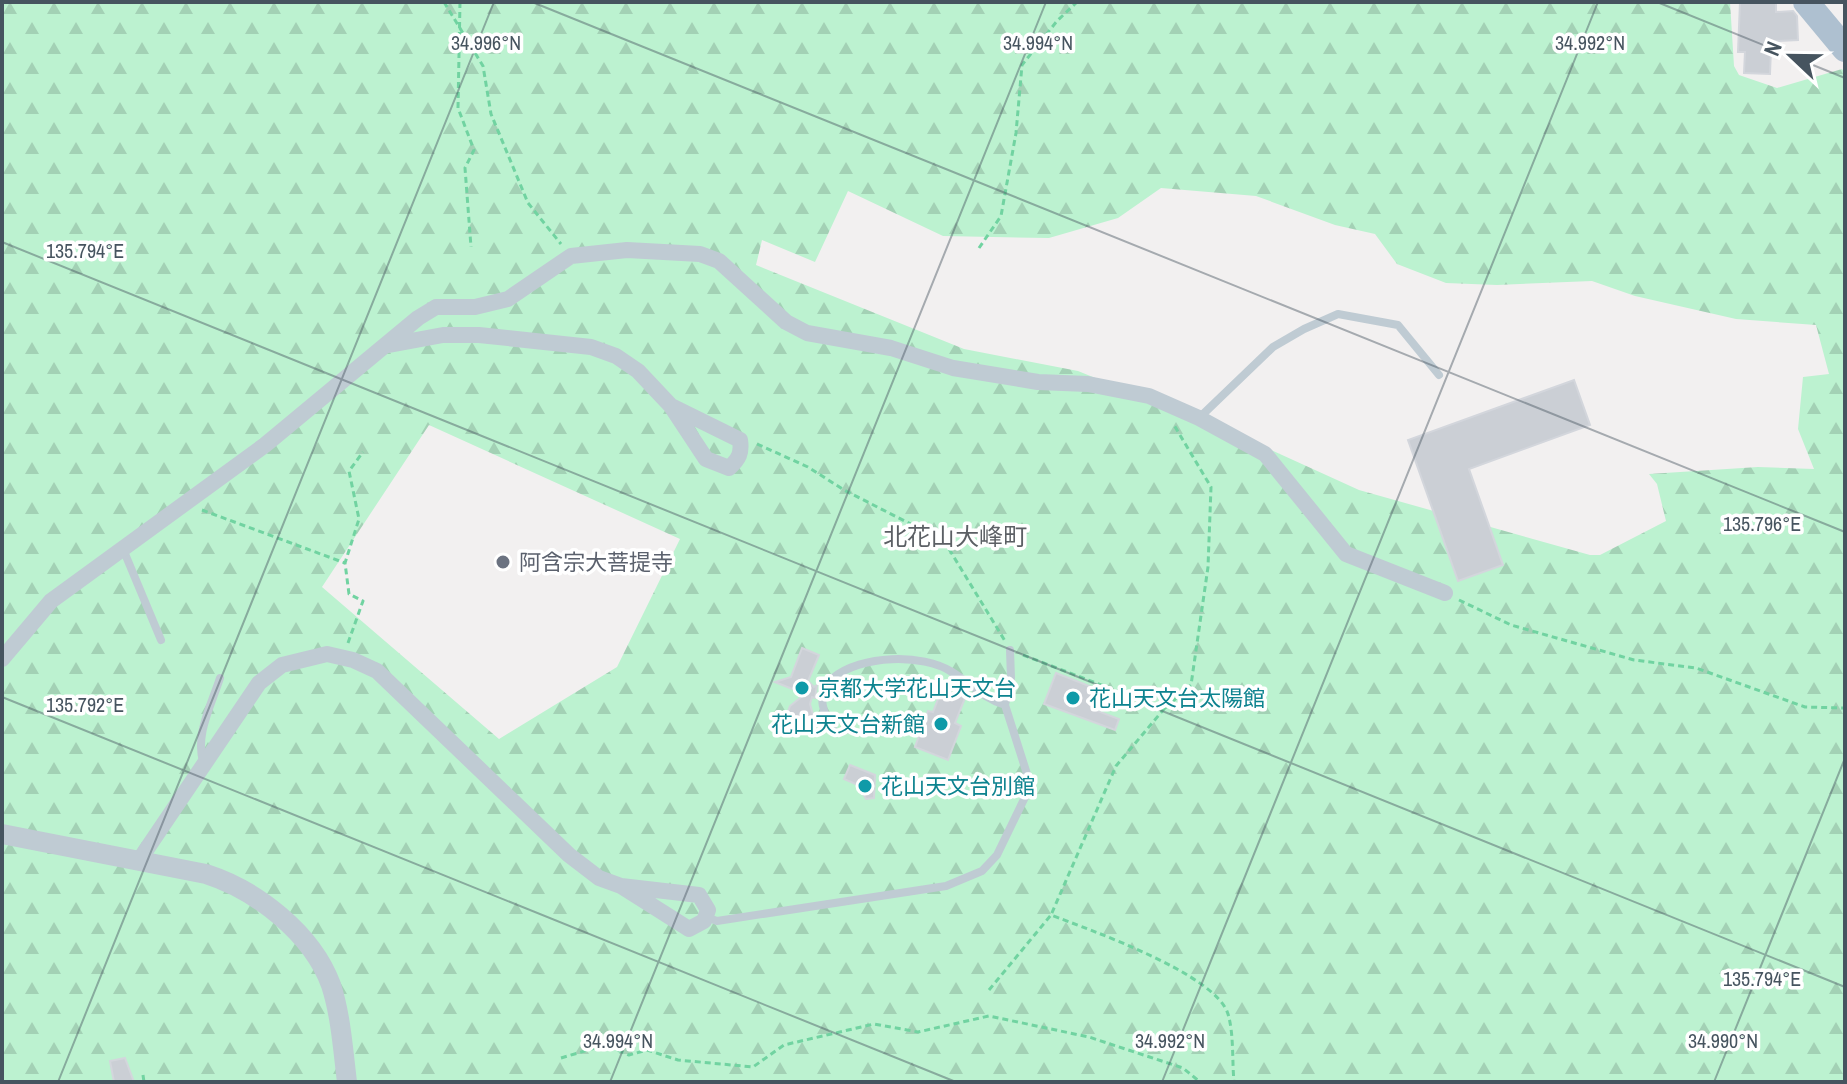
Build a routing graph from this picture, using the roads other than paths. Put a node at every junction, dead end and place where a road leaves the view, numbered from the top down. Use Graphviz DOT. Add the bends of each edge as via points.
graph roads {
  1 [pos="1814,5"];
  2 [pos="1845,49"];
  3 [pos="387,345"];
  4 [pos="1439,375"];
  5 [pos="671,406"];
  6 [pos="1199,418"];
  7 [pos="723,430"];
  8 [pos="706,459"];
  9 [pos="123,549"];
  10 [pos="1445,593"];
  11 [pos="161,640"];
  12 [pos="1010,650"];
  13 [pos="2,659"];
  14 [pos="220,678"];
  15 [pos="1005,705"];
  16 [pos="835,733"];
  17 [pos="204,765"];
  18 [pos="2,834"];
  19 [pos="140,859"];
  20 [pos="621,886"];
  21 [pos="706,917"];
  22 [pos="347,1082"];
  1 -- 2 [label="main road"];
  3 -- 5 [label="street" via="479,335 591,347 638,371"];
  3 -- 6 [label="street" via="436,307 475,307 508,299 571,256 627,250 700,254 719,261 786,322 807,333 891,348 953,368 1088,384 1160,401"];
  3 -- 9 [label="street" via="265,445"];
  4 -- 6 [label="lane" via="1398,325 1338,314 1273,347"];
  5 -- 7 [label="street"];
  5 -- 8 [label="street"];
  6 -- 10 [label="street" via="1265,454 1346,554"];
  7 -- 8 [label="street" via="709,438"];
  7 -- 8 [label="street" via="740,440 738,460 729,468"];
  9 -- 11 [label="lane"];
  9 -- 13 [label="street" via="51,601"];
  12 -- 15 [label="lane"];
  14 -- 17 [label="lane" via="202,731 199,751"];
  15 -- 16 [label="lane" via="985,699 951,670 927,663 903,659 862,665 840,672 821,698"];
  15 -- 21 [label="lane" via="1028,777 1027,793 997,855 982,871 946,886 717,921"];
  17 -- 19 [label="street"];
  17 -- 20 [label="street" via="259,683 282,665 327,654 343,658 377,671 562,849 599,878"];
  18 -- 19 [label="street"];
  19 -- 22 [label="street" via="236,884 298,935 330,984"];
  20 -- 21 [label="street" via="689,929"];
  20 -- 21 [label="street" via="699,895 706,903"];
}
